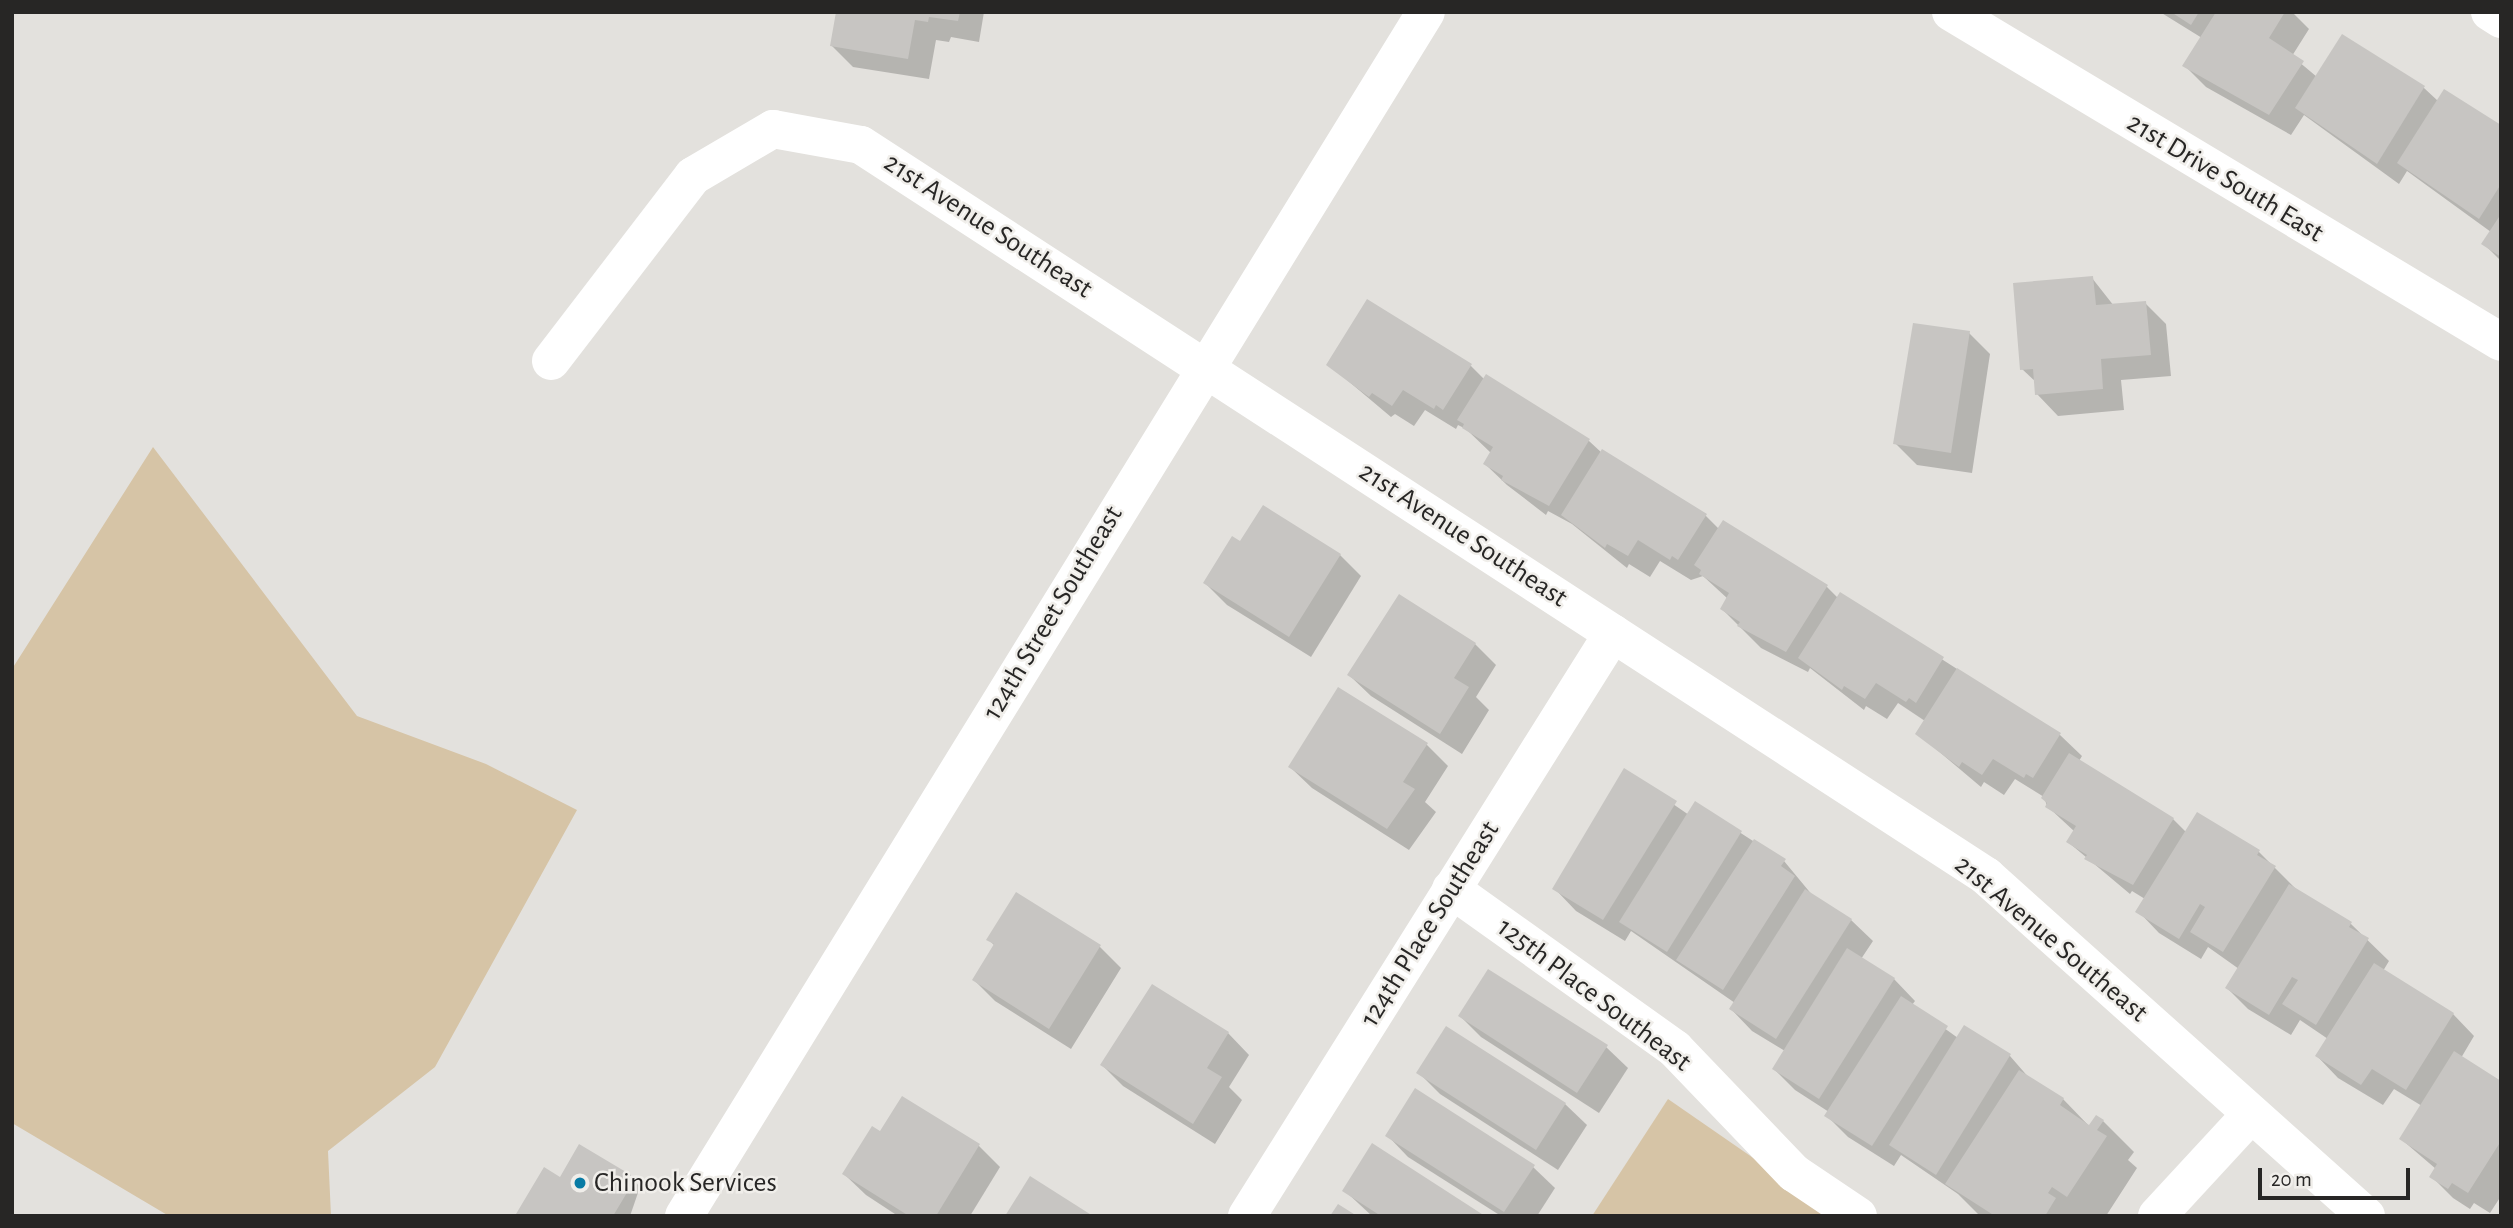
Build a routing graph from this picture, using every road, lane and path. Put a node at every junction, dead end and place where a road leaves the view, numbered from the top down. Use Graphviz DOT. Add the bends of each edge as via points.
graph roads {
  1 [pos="1426,12"];
  2 [pos="1951,12"];
  3 [pos="2490,12"];
  4 [pos="2501,19"];
  5 [pos="2501,342"];
  6 [pos="551,361"];
  7 [pos="1204,367"];
  8 [pos="1613,633"];
  9 [pos="1451,890"];
  10 [pos="2252,1114"];
  11 [pos="684,1216"];
  12 [pos="1247,1216"];
  13 [pos="1858,1216"];
  14 [pos="2157,1216"];
  15 [pos="2366,1216"];
  1 -- 7 [label="street, 124th Street Southeast"];
  2 -- 5 [label="street, 21st Drive South East"];
  3 -- 4 [label="street"];
  6 -- 7 [label="street, 21st Avenue Southeast" via="693,176 773,129 861,145"];
  7 -- 8 [label="street, 21st Avenue Southeast"];
  7 -- 11 [label="street, 124th Street Southeast"];
  8 -- 9 [label="street, 124th Place Southeast"];
  8 -- 10 [label="street, 21st Avenue Southeast" via="1986,876"];
  9 -- 12 [label="street, 124th Place Southeast"];
  9 -- 13 [label="street, 125th Place Southeast" via="1675,1049 1794,1173"];
  10 -- 14 [label="street"];
  10 -- 15 [label="street, 21st Avenue Southeast"];
}
